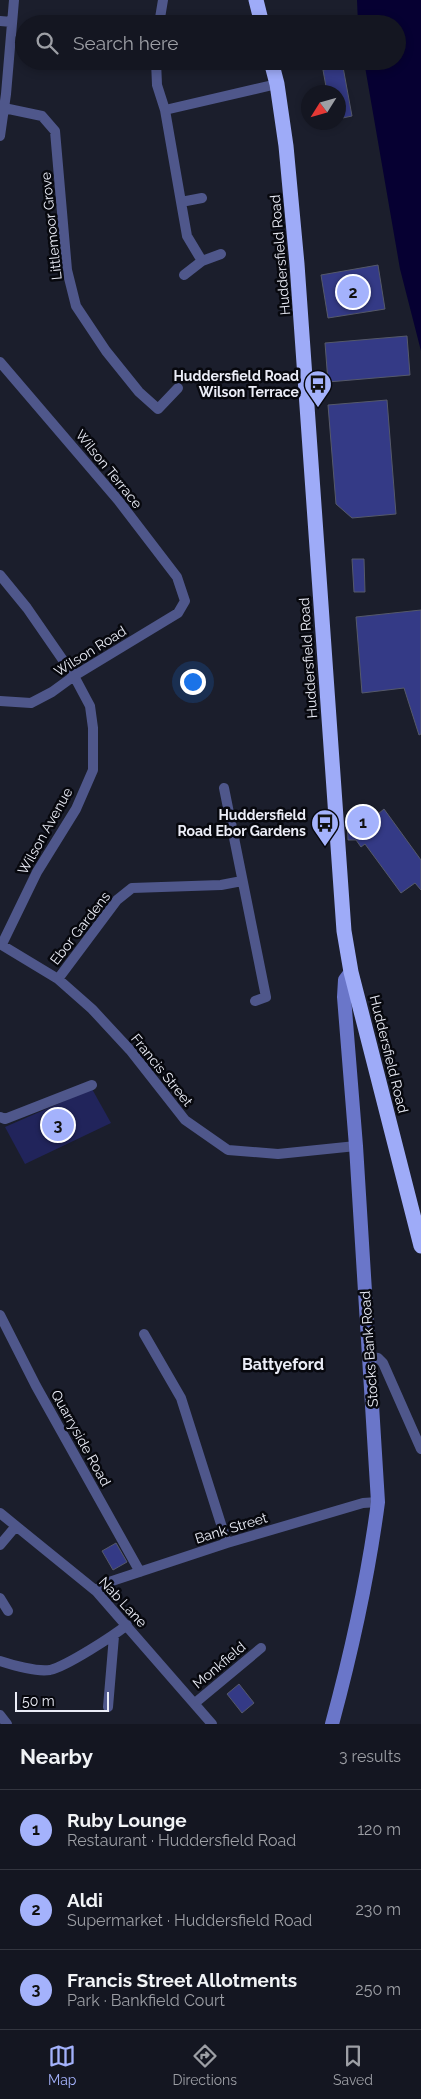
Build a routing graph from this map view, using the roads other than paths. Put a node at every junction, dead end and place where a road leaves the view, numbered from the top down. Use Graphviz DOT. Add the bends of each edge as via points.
graph roads {
  1 [pos="14,0"];
  2 [pos="163,0"];
  3 [pos="256,0"];
  4 [pos="160,15"];
  5 [pos="260,15"];
  6 [pos="0,21"];
  7 [pos="12,22"];
  8 [pos="156,70"];
  9 [pos="273,70"];
  10 [pos="277,84"];
  11 [pos="4,108"];
  12 [pos="165,110"];
  13 [pos="0,136"];
  14 [pos="202,198"];
  15 [pos="181,202"];
  16 [pos="221,254"];
  17 [pos="202,261"];
  18 [pos="184,275"];
  19 [pos="0,362"];
  20 [pos="178,388"];
  21 [pos="0,576"];
  22 [pos="185,601"];
  23 [pos="74,676"];
  24 [pos="0,701"];
  25 [pos="224,788"];
  26 [pos="242,882"];
  27 [pos="1,944"];
  28 [pos="351,972"];
  29 [pos="58,979"];
  30 [pos="255,1000"];
  31 [pos="92,1085"];
  32 [pos="0,1117"];
  33 [pos="356,1146"];
  34 [pos="421,1246"];
  35 [pos="0,1315"];
  36 [pos="144,1334"];
  37 [pos="370,1357"];
  38 [pos="421,1450"];
  39 [pos="378,1502"];
  40 [pos="0,1513"];
  41 [pos="16,1526"];
  42 [pos="227,1542"];
  43 [pos="0,1545"];
  44 [pos="140,1572"];
  45 [pos="96,1590"];
  46 [pos="0,1598"];
  47 [pos="8,1611"];
  48 [pos="127,1624"];
  49 [pos="114,1636"];
  50 [pos="261,1648"];
  51 [pos="0,1661"];
  52 [pos="195,1703"];
  53 [pos="108,1707"];
  54 [pos="0,1715"];
  55 [pos="7,1724"];
  56 [pos="212,1724"];
  57 [pos="332,1724"];
  1 -- 7 [label="street"];
  2 -- 4 [label="street"];
  3 -- 5 [label="highway"];
  6 -- 7 [label="street"];
  7 -- 11 [label="street"];
  8 -- 12 [label="street" via="157,85"];
  9 -- 10 [label="highway, Huddersfield Road"];
  10 -- 12 [label="street"];
  10 -- 28 [label="highway, Huddersfield Road" via="297,264 340,889"];
  11 -- 13 [label="street"];
  11 -- 20 [label="street, Littlemoor Grove" via="42,116 55,131 67,270 76,306 106,352 139,392 158,409"];
  12 -- 15 [label="street"];
  14 -- 15 [label="street"];
  15 -- 17 [label="street" via="186,236"];
  16 -- 17 [label="street"];
  17 -- 18 [label="street"];
  19 -- 22 [label="street, Wilson Terrace" via="118,500 177,577"];
  21 -- 23 [label="street, Wilson Avenue" via="27,608"];
  22 -- 23 [label="street, Wilson Road" via="178,613"];
  23 -- 24 [label="street, Wilson Road" via="31,703"];
  23 -- 27 [label="street, Wilson Avenue" via="90,706 93,770 76,809 37,872"];
  25 -- 26 [label="street"];
  26 -- 29 [label="street, Ebor Gardens" via="132,888 117,900"];
  26 -- 30 [label="street" via="266,997"];
  27 -- 29 [label="street, Francis Street"];
  28 -- 33 [label="street, Stocks Bank Road" via="345,980 344,997"];
  28 -- 34 [label="highway, Huddersfield Road"];
  29 -- 33 [label="street, Francis Street" via="92,1009 130,1050 185,1120 228,1150 278,1154"];
  31 -- 32 [label="street" via="6,1119"];
  33 -- 37 [label="street, Stocks Bank Road"];
  35 -- 44 [label="street, Quarryside Road"];
  36 -- 42 [label="street" via="181,1398"];
  37 -- 38 [label="street" via="383,1363"];
  37 -- 39 [label="street, Stocks Bank Road"];
  39 -- 42 [label="street, Bank Street" via="363,1502"];
  39 -- 57 [label="street, Stocks Bank Road" via="354,1642"];
  40 -- 41 [label="street, Nab Lane"];
  41 -- 43 [label="street"];
  41 -- 45 [label="street, Nab Lane"];
  42 -- 44 [label="street, Bank Street"];
  44 -- 45 [label="street, Bank Street" via="103,1584"];
  45 -- 48 [label="street, Nab Lane"];
  46 -- 47 [label="street"];
  48 -- 49 [label="street"];
  48 -- 52 [label="street, Nab Lane"];
  49 -- 51 [label="street" via="48,1670"];
  49 -- 53 [label="street"];
  50 -- 52 [label="street, Monkfield"];
  52 -- 56 [label="street, Nab Lane"];
  54 -- 55 [label="street"];
}
